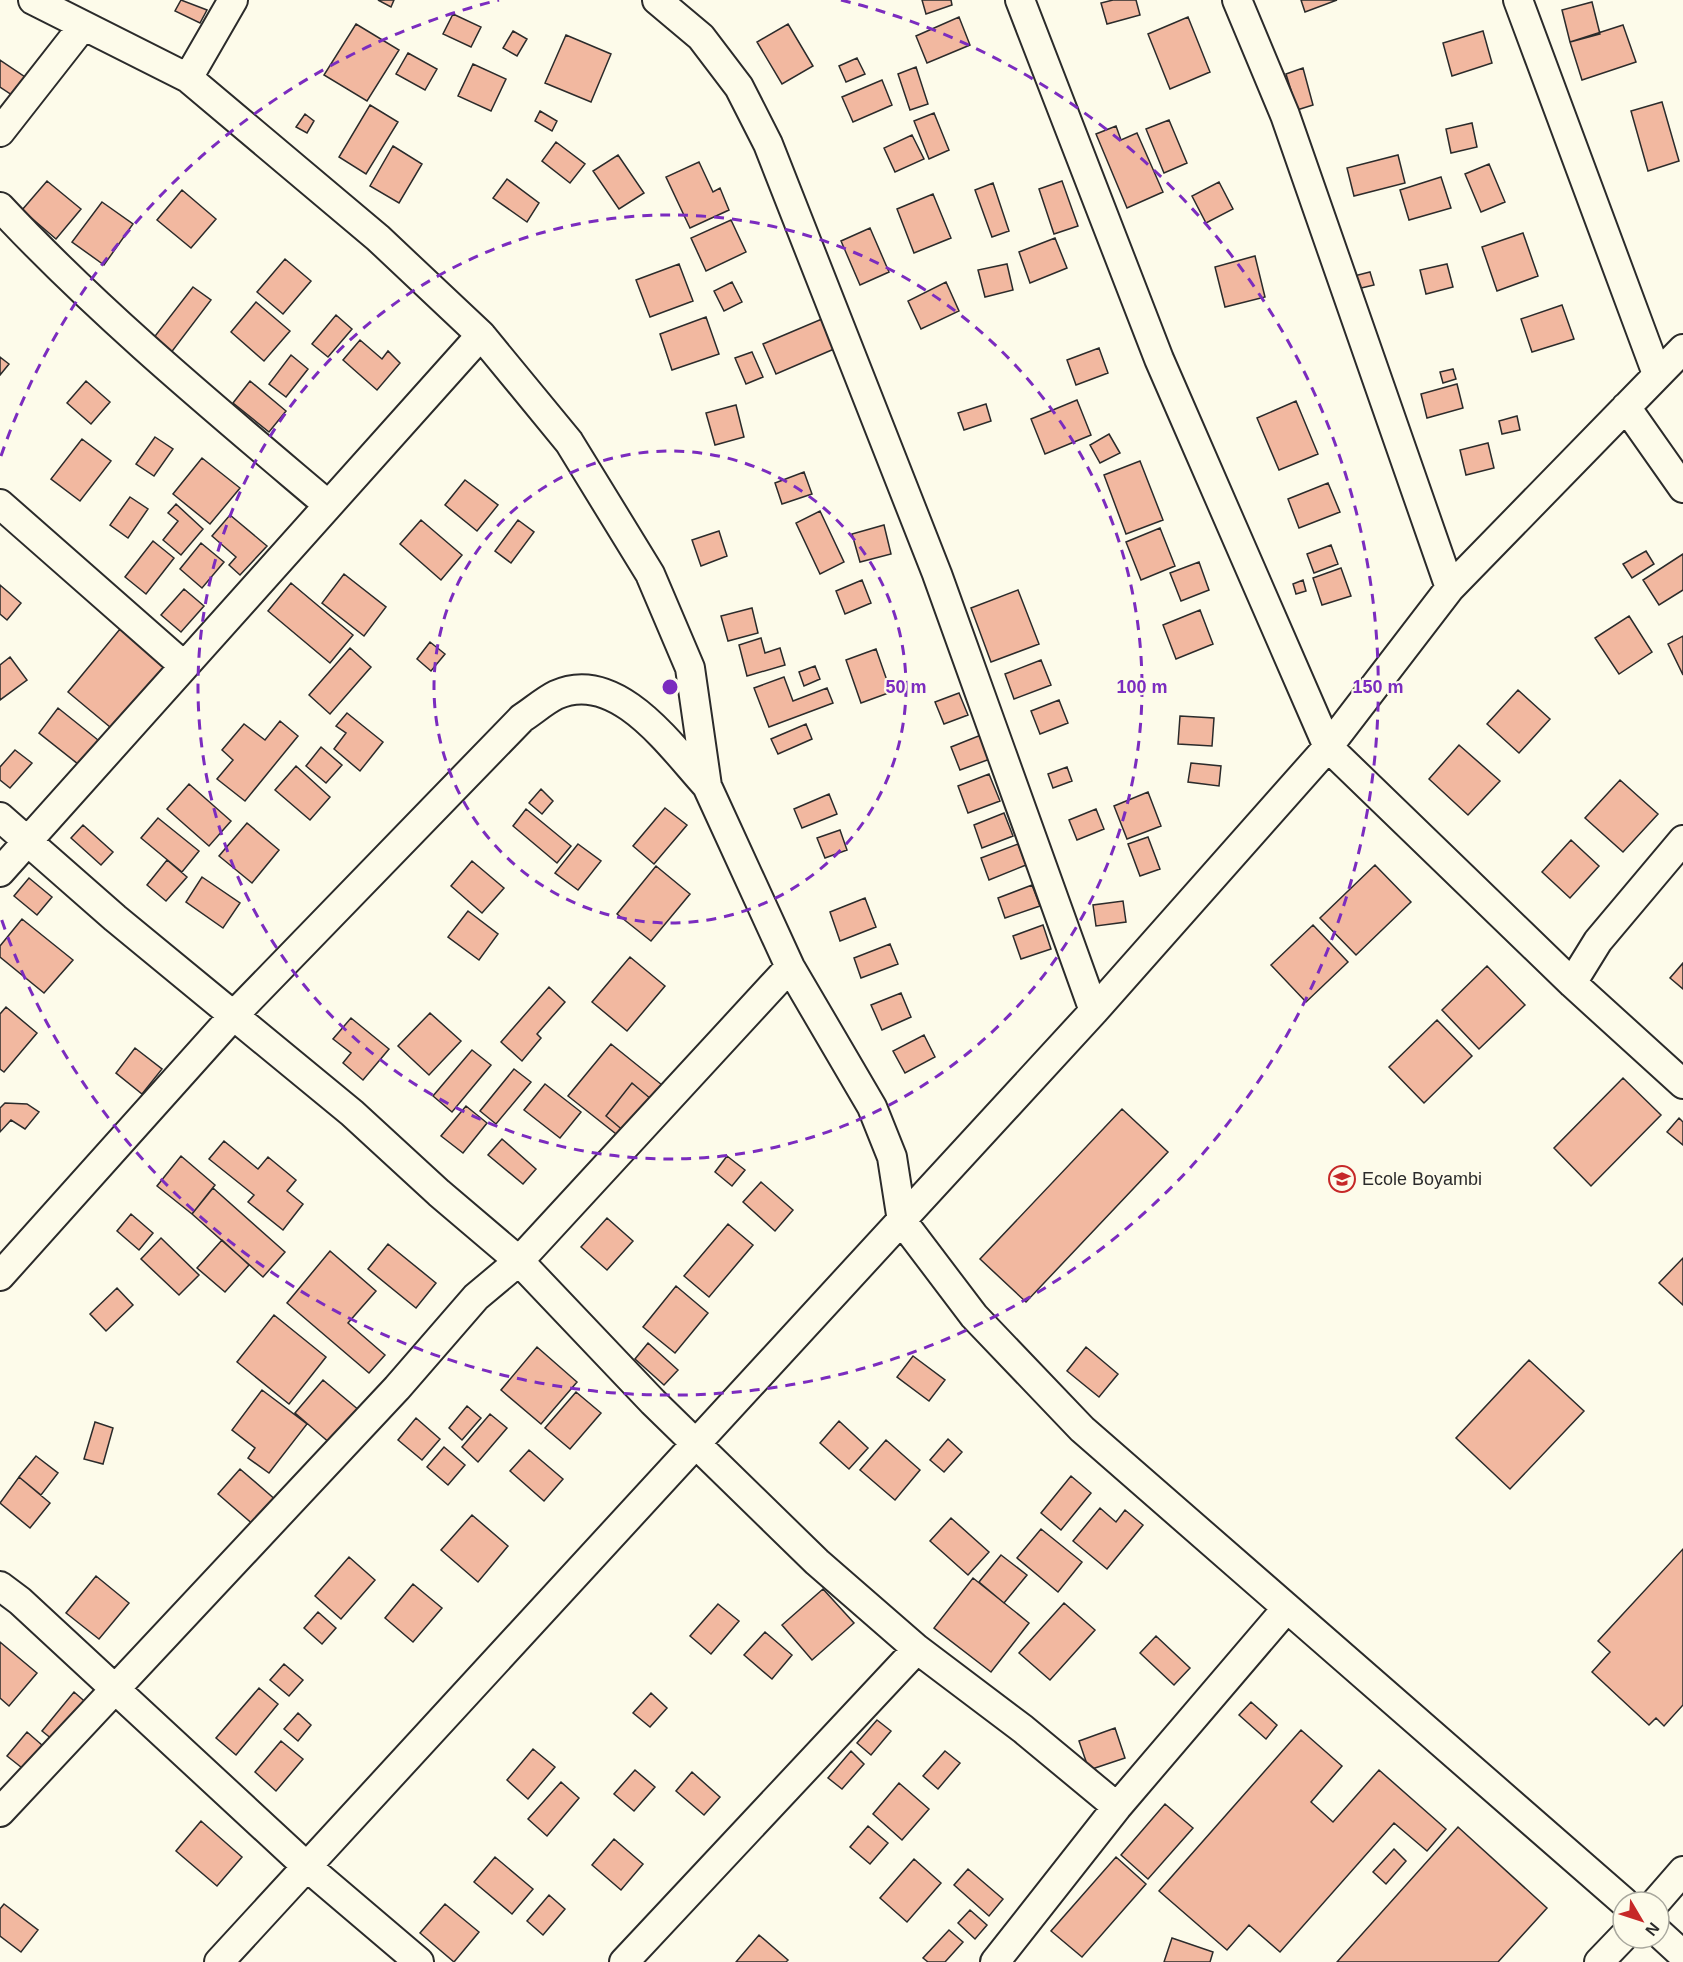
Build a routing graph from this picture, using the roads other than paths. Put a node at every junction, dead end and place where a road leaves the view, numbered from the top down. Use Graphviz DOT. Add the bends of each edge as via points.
graph roads {
  1 [pos="33,0"];
  2 [pos="233,0"];
  3 [pos="657,0"];
  4 [pos="1020,0"];
  5 [pos="1237,0"];
  6 [pos="1518,0"];
  7 [pos="83,27"];
  8 [pos="188,78"];
  9 [pos="0,132"];
  10 [pos="0,207"];
  11 [pos="481,335"];
  12 [pos="1683,349"];
  13 [pos="1657,374"];
  14 [pos="1626,407"];
  15 [pos="1683,488"];
  16 [pos="0,504"];
  17 [pos="327,504"];
  18 [pos="1450,588"];
  19 [pos="183,665"];
  20 [pos="1328,747"];
  21 [pos="707,786"];
  22 [pos="0,817"];
  23 [pos="1683,840"];
  24 [pos="27,841"];
  25 [pos="0,872"];
  26 [pos="790,967"];
  27 [pos="1572,983"];
  28 [pos="1094,1011"];
  29 [pos="234,1015"];
  30 [pos="1683,1084"];
  31 [pos="902,1221"];
  32 [pos="519,1261"];
  33 [pos="0,1276"];
  34 [pos="696,1445"];
  35 [pos="0,1586"];
  36 [pos="1287,1608"];
  37 [pos="916,1649"];
  38 [pos="113,1688"];
  39 [pos="1117,1807"];
  40 [pos="0,1812"];
  41 [pos="305,1866"];
  42 [pos="1683,1871"];
  43 [pos="1666,1890"];
  44 [pos="1611,1891"];
  45 [pos="1671,1944"];
  46 [pos="1611,1950"];
  47 [pos="1683,1955"];
  48 [pos="1009,1956"];
  49 [pos="219,1962"];
  50 [pos="419,1962"];
  51 [pos="624,1962"];
  52 [pos="1599,1962"];
  1 -- 7 [label="street"];
  2 -- 8 [label="street"];
  3 -- 28 [label="street" via="701,37 739,87 768,144 937,574"];
  4 -- 20 [label="street" via="1159,359"];
  5 -- 18 [label="street" via="1285,115"];
  6 -- 13 [label="street"];
  7 -- 8 [label="street"];
  7 -- 9 [label="street"];
  8 -- 11 [label="street" via="378,238"];
  10 -- 17 [label="street" via="112,316"];
  11 -- 17 [label="street"];
  11 -- 21 [label="street" via="569,442 650,574 690,668"];
  12 -- 13 [label="street"];
  13 -- 14 [label="street"];
  14 -- 15 [label="street"];
  14 -- 18 [label="street"];
  16 -- 19 [label="street"];
  17 -- 19 [label="street"];
  18 -- 20 [label="street"];
  19 -- 24 [label="street"];
  20 -- 27 [label="street"];
  20 -- 28 [label="street"];
  21 -- 26 [label="street"];
  21 -- 29 [label="street" via="647,721 622,701 592,688 557,694 522,718"];
  22 -- 24 [label="street"];
  23 -- 27 [label="street" via="1598,941"];
  24 -- 25 [label="street"];
  24 -- 29 [label="street"];
  26 -- 31 [label="street" via="872,1107 892,1157"];
  26 -- 32 [label="street"];
  27 -- 30 [label="street"];
  28 -- 31 [label="street"];
  29 -- 32 [label="street"];
  29 -- 33 [label="street"];
  31 -- 34 [label="street"];
  31 -- 36 [label="street" via="974,1316 1082,1428"];
  32 -- 34 [label="street"];
  32 -- 38 [label="street" via="476,1298 397,1388"];
  34 -- 37 [label="street" via="817,1562"];
  34 -- 41 [label="street"];
  35 -- 38 [label="street" via="20,1600"];
  36 -- 39 [label="street"];
  36 -- 44 [label="street"];
  37 -- 39 [label="street" via="1023,1729"];
  37 -- 51 [label="street"];
  38 -- 40 [label="street"];
  38 -- 41 [label="street"];
  39 -- 48 [label="street"];
  41 -- 49 [label="street"];
  41 -- 50 [label="street"];
  42 -- 43 [label="street"];
  45 -- 47 [label="street"];
  46 -- 52 [label="street"];
}
